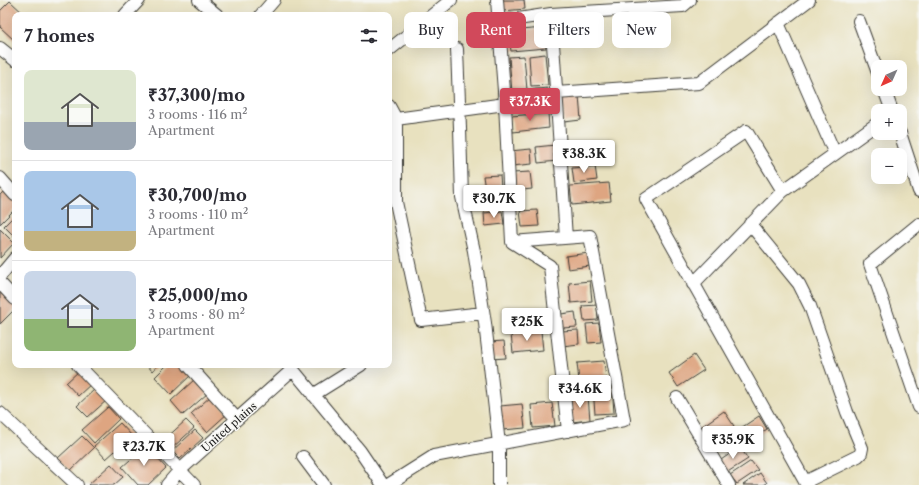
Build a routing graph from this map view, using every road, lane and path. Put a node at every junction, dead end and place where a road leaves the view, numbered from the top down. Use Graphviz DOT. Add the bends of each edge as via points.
graph roads {
  1 [pos="139,0"];
  2 [pos="199,0"];
  3 [pos="274,0"];
  4 [pos="451,0"];
  5 [pos="497,0"];
  6 [pos="690,0"];
  7 [pos="809,0"];
  8 [pos="634,4"];
  9 [pos="129,12"];
  10 [pos="213,12"];
  11 [pos="263,12"];
  12 [pos="498,12"];
  13 [pos="568,12"];
  14 [pos="859,21"];
  15 [pos="778,23"];
  16 [pos="0,48"];
  17 [pos="392,48"];
  18 [pos="500,48"];
  19 [pos="553,48"];
  20 [pos="457,49"];
  21 [pos="12,58"];
  22 [pos="873,60"];
  23 [pos="556,93"];
  24 [pos="505,104"];
  25 [pos="459,111"];
  26 [pos="392,112"];
  27 [pos="396,119"];
  28 [pos="871,129"];
  29 [pos="902,140"];
  30 [pos="835,154"];
  31 [pos="0,178"];
  32 [pos="783,191"];
  33 [pos="919,191"];
  34 [pos="12,192"];
  35 [pos="750,224"];
  36 [pos="919,224"];
  37 [pos="566,238"];
  38 [pos="512,242"];
  39 [pos="12,262"];
  40 [pos="0,276"];
  41 [pos="0,283"];
  42 [pos="693,284"];
  43 [pos="12,296"];
  44 [pos="483,313"];
  45 [pos="81,368"];
  46 [pos="191,368"];
  47 [pos="291,368"];
  48 [pos="356,368"];
  49 [pos="313,395"];
  50 [pos="677,398"];
  51 [pos="919,407"];
  52 [pos="0,413"];
  53 [pos="237,419"];
  54 [pos="568,431"];
  55 [pos="499,444"];
  56 [pos="303,457"];
  57 [pos="179,471"];
  58 [pos="806,483"];
  59 [pos="77,485"];
  60 [pos="167,485"];
  61 [pos="194,485"];
  62 [pos="324,485"];
  63 [pos="383,485"];
  64 [pos="388,485"];
  65 [pos="499,485"];
  66 [pos="729,485"];
  1 -- 9 [label="street"];
  2 -- 10 [label="street"];
  3 -- 11 [label="street"];
  4 -- 17 [label="street"];
  5 -- 12 [label="street"];
  6 -- 8 [label="street" via="683,6"];
  7 -- 15 [label="street"];
  8 -- 13 [label="street"];
  14 -- 22 [label="street"];
  15 -- 23 [label="street" via="699,83"];
  15 -- 30 [label="street"];
  16 -- 21 [label="street"];
  18 -- 24 [label="street"];
  19 -- 23 [label="street"];
  20 -- 25 [label="street"];
  23 -- 37 [label="street"];
  24 -- 25 [label="street"];
  24 -- 38 [label="street"];
  25 -- 27 [label="street"];
  25 -- 44 [label="street" via="462,198 474,251"];
  26 -- 27 [label="street"];
  27 -- 44 [label="street" via="396,202 421,320"];
  28 -- 30 [label="street"];
  29 -- 33 [label="street"];
  30 -- 32 [label="street"];
  31 -- 34 [label="street"];
  32 -- 35 [label="street"];
  32 -- 42 [label="street" via="746,131 646,199"];
  35 -- 42 [label="street"];
  35 -- 58 [label="street" via="799,284 810,306 862,448 858,456"];
  36 -- 51 [label="street" via="870,264"];
  37 -- 38 [label="street"];
  37 -- 54 [label="street" via="590,236 624,420"];
  38 -- 54 [label="street" via="550,266"];
  39 -- 40 [label="street"];
  41 -- 43 [label="street"];
  42 -- 58 [label="street"];
  44 -- 55 [label="street"];
  45 -- 57 [label="street"];
  46 -- 53 [label="street"];
  47 -- 49 [label="street"];
  47 -- 53 [label="street, United plains"];
  48 -- 49 [label="street"];
  49 -- 63 [label="street" via="360,451"];
  50 -- 66 [label="street"];
  52 -- 59 [label="street"];
  53 -- 57 [label="street, United plains"];
  54 -- 55 [label="street"];
  55 -- 64 [label="street" via="434,456"];
  55 -- 65 [label="street"];
  56 -- 62 [label="street"];
  57 -- 60 [label="street, United plains"];
  57 -- 61 [label="street"];
}
